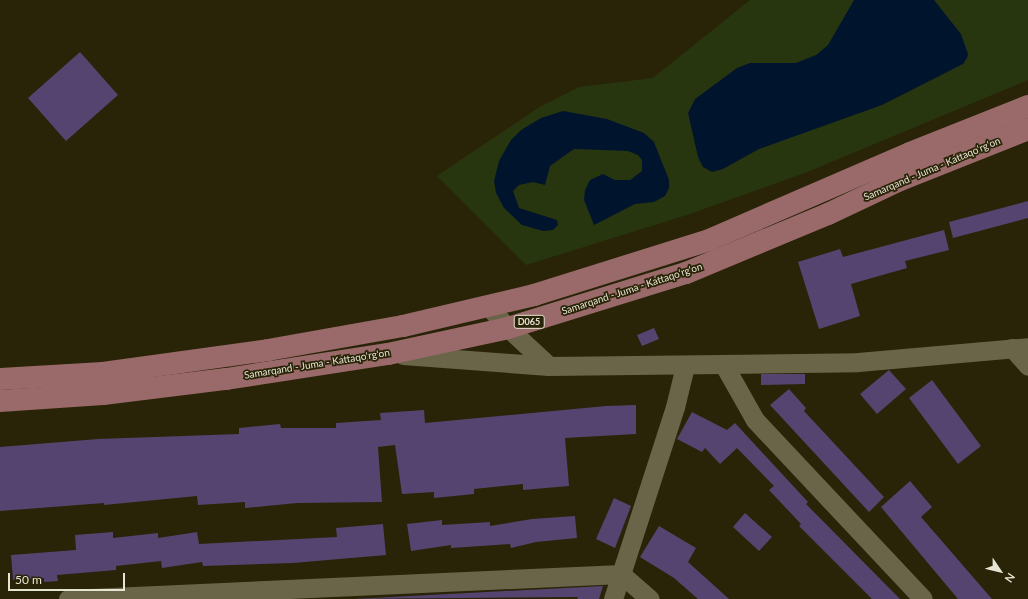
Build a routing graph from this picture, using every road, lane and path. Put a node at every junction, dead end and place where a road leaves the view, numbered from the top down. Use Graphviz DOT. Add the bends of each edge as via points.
graph roads {
  1 [pos="1028,106"];
  2 [pos="1028,129"];
  3 [pos="489,307"];
  4 [pos="508,328"];
  5 [pos="1020,347"];
  6 [pos="388,354"];
  7 [pos="724,365"];
  8 [pos="549,366"];
  9 [pos="685,366"];
  10 [pos="1028,366"];
  11 [pos="0,379"];
  12 [pos="0,401"];
  13 [pos="621,574"];
  14 [pos="68,599"];
  15 [pos="613,599"];
  16 [pos="650,599"];
  17 [pos="923,599"];
  1 -- 3 [label="main road, Samarqand - Juma - Kattaqo‘rg‘on / D065" via="910,153 709,240 534,296"];
  2 -- 4 [label="main road, Samarqand - Juma - Kattaqo‘rg‘on / D065" via="900,180 828,214 686,273"];
  3 -- 4 [label="street"];
  3 -- 11 [label="main road, Samarqand - Juma - Kattaqo‘rg‘on / D065" via="403,326 268,350 103,373"];
  4 -- 6 [label="main road, Samarqand - Juma - Kattaqo‘rg‘on / D065"];
  4 -- 8 [label="street"];
  5 -- 7 [label="street" via="858,362"];
  5 -- 10 [label="street"];
  6 -- 8 [label="street"];
  6 -- 12 [label="main road, Samarqand - Juma - Kattaqo‘rg‘on / D065" via="154,388"];
  7 -- 9 [label="street"];
  7 -- 17 [label="street" via="755,420"];
  8 -- 9 [label="street"];
  9 -- 13 [label="street" via="675,407"];
  13 -- 14 [label="street"];
  13 -- 15 [label="street"];
  13 -- 16 [label="street"];
}
